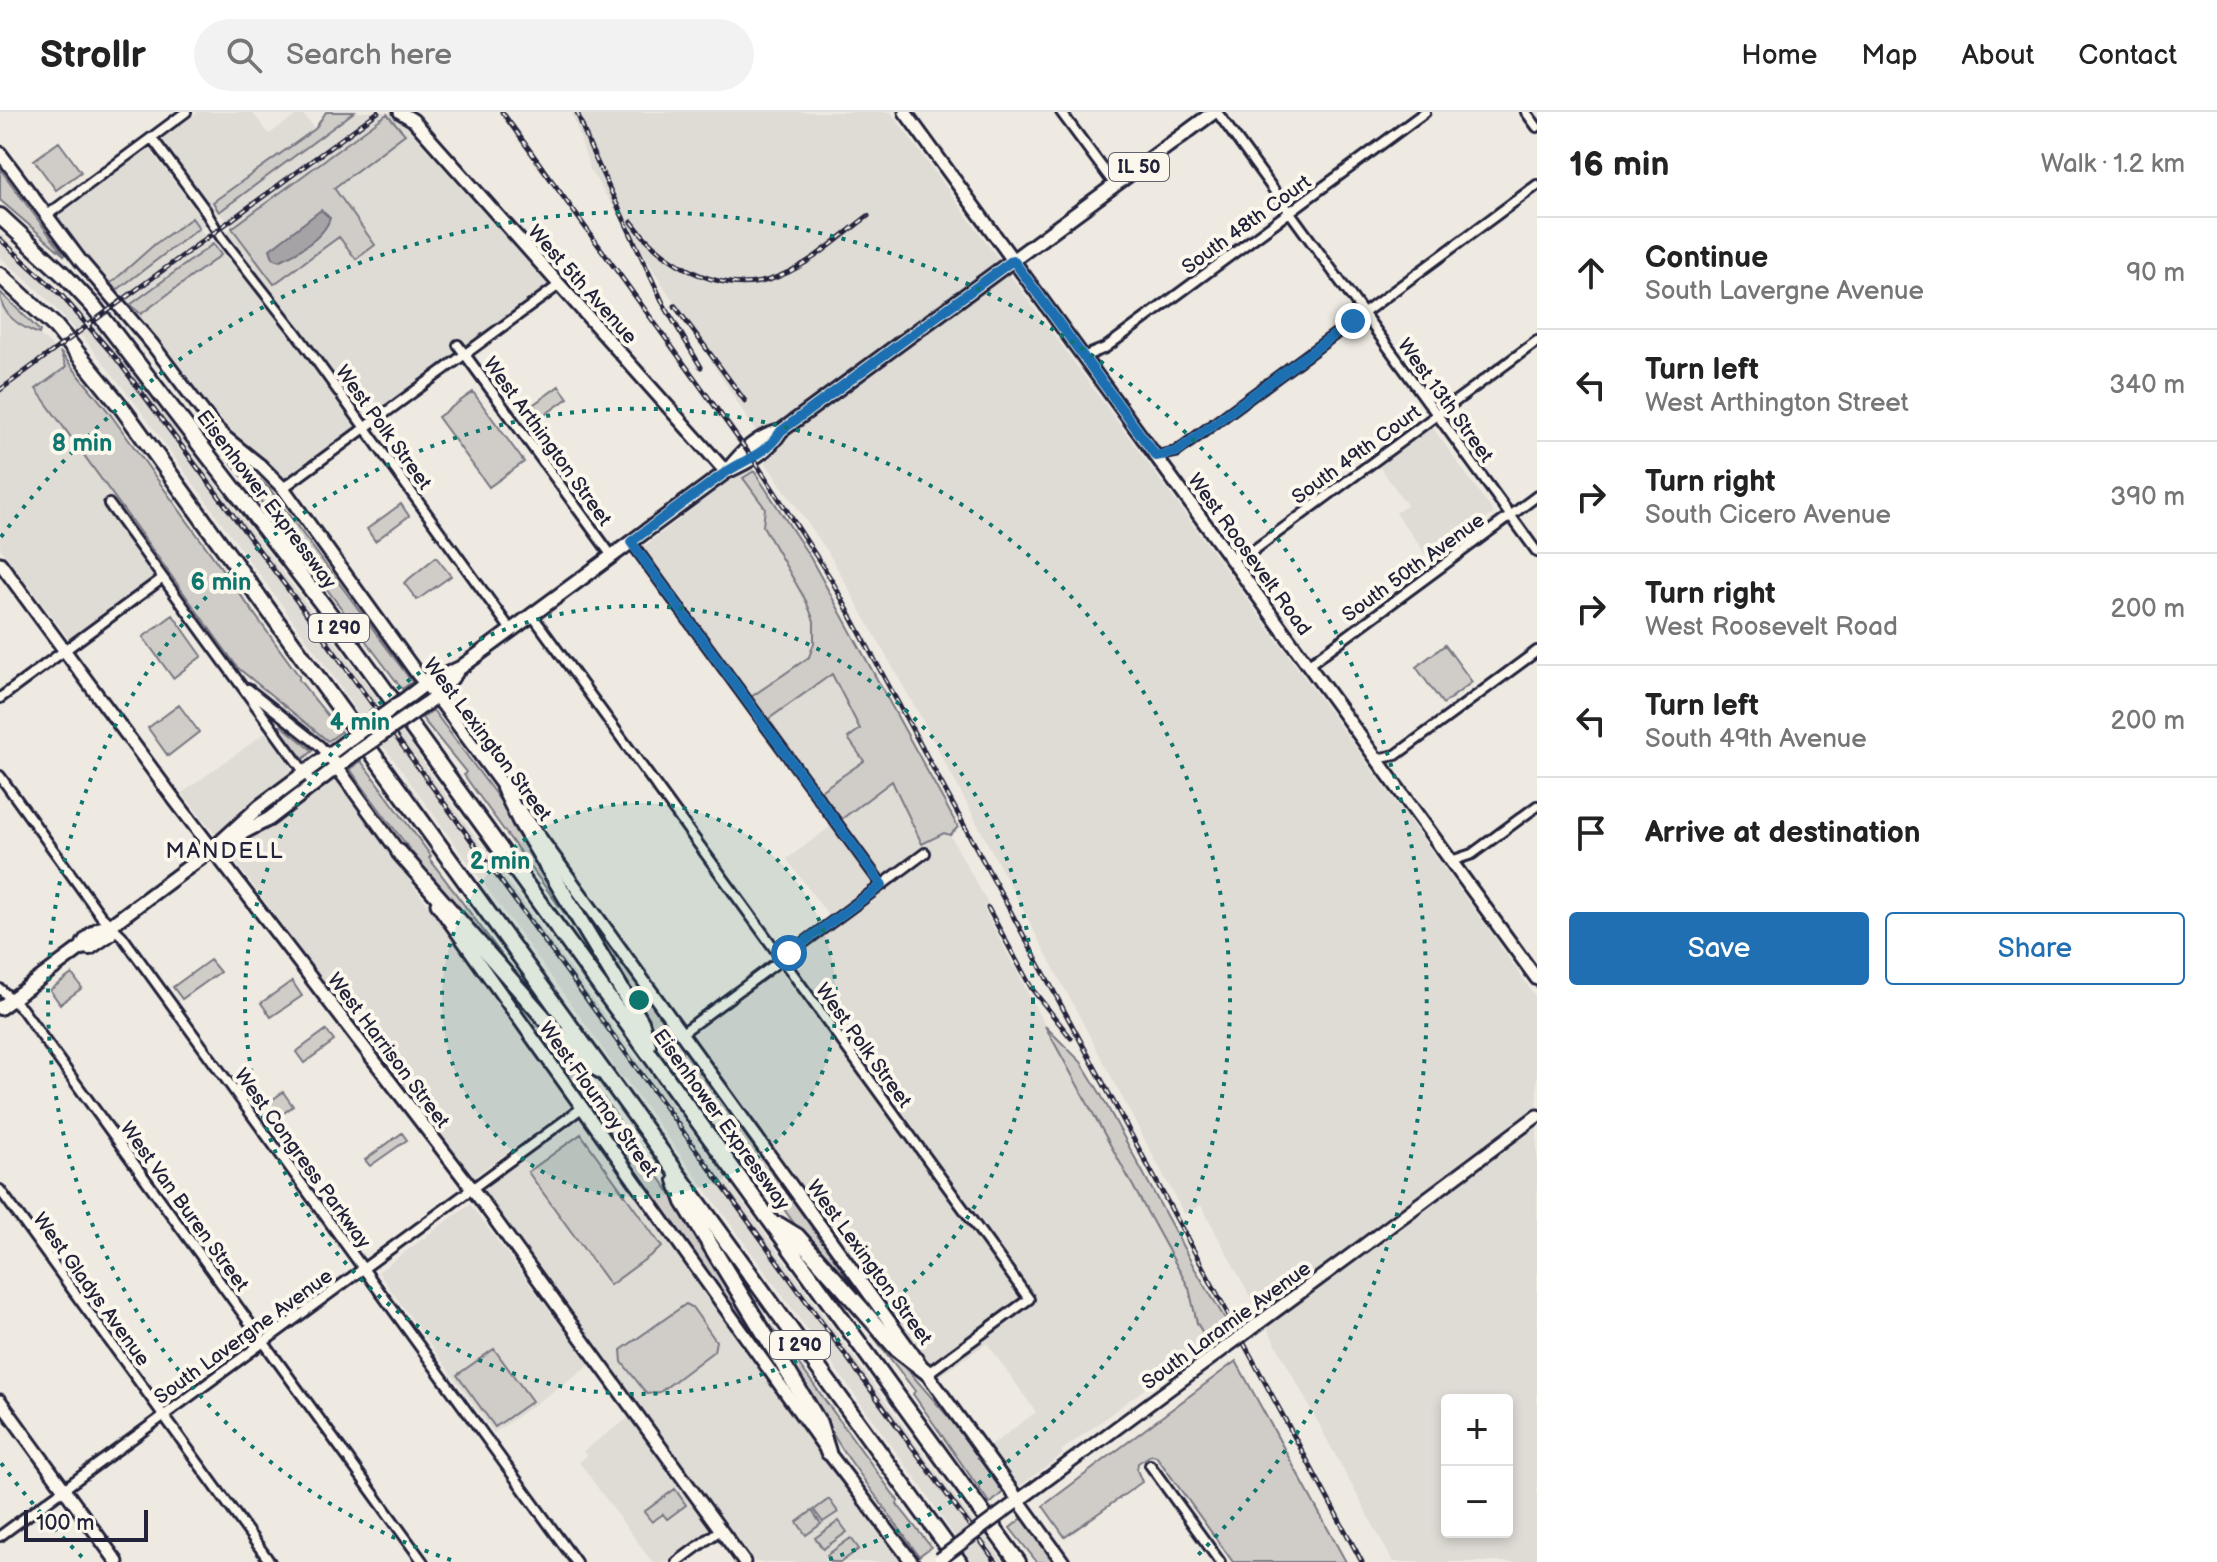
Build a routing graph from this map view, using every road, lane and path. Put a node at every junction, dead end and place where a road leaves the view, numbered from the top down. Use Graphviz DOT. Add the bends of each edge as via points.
graph roads {
  1 [pos="186,112"];
  2 [pos="400,112"];
  3 [pos="905,112"];
  4 [pos="1061,112"];
  5 [pos="1215,112"];
  6 [pos="1425,112"];
  7 [pos="1526,112"];
  8 [pos="412,116"];
  9 [pos="1537,127"];
  10 [pos="152,138"];
  11 [pos="0,153"];
  12 [pos="1115,185"];
  13 [pos="1537,185"];
  14 [pos="1290,212"];
  15 [pos="0,216"];
  16 [pos="46,216"];
  17 [pos="1013,260"];
  18 [pos="0,275"];
  19 [pos="559,285"];
  20 [pos="1363,313"];
  21 [pos="1537,341"];
  22 [pos="458,345"];
  23 [pos="465,354"];
  24 [pos="1083,357"];
  25 [pos="1437,414"];
  26 [pos="365,428"];
  27 [pos="1156,456"];
  28 [pos="726,472"];
  29 [pos="283,488"];
  30 [pos="1537,496"];
  31 [pos="109,504"];
  32 [pos="1511,515"];
  33 [pos="631,542"];
  34 [pos="1537,552"];
  35 [pos="612,556"];
  36 [pos="1230,558"];
  37 [pos="0,563"];
  38 [pos="163,578"];
  39 [pos="532,615"];
  40 [pos="511,630"];
  41 [pos="64,651"];
  42 [pos="1537,651"];
  43 [pos="1308,665"];
  44 [pos="460,668"];
  45 [pos="236,678"];
  46 [pos="425,684"];
  47 [pos="436,697"];
  48 [pos="0,698"];
  49 [pos="328,755"];
  50 [pos="1376,759"];
  51 [pos="337,766"];
  52 [pos="304,771"];
  53 [pos="0,776"];
  54 [pos="313,784"];
  55 [pos="504,788"];
  56 [pos="1537,806"];
  57 [pos="214,848"];
  58 [pos="399,852"];
  59 [pos="925,853"];
  60 [pos="1451,861"];
  61 [pos="882,885"];
  62 [pos="111,925"];
  63 [pos="782,958"];
  64 [pos="1531,960"];
  65 [pos="1537,979"];
  66 [pos="0,989"];
  67 [pos="12,1000"];
  68 [pos="0,1008"];
  69 [pos="682,1033"];
  70 [pos="654,1060"];
  71 [pos="605,1074"];
  72 [pos="583,1107"];
  73 [pos="1537,1116"];
  74 [pos="670,1164"];
  75 [pos="471,1188"];
  76 [pos="0,1190"];
  77 [pos="770,1219"];
  78 [pos="363,1268"];
  79 [pos="263,1341"];
  80 [pos="928,1373"];
  81 [pos="0,1401"];
  82 [pos="163,1415"];
  83 [pos="828,1452"];
  84 [pos="1150,1465"];
  85 [pos="64,1488"];
  86 [pos="1020,1499"];
  87 [pos="720,1530"];
  88 [pos="0,1536"];
  89 [pos="938,1560"];
  90 [pos="117,1562"];
  91 [pos="270,1562"];
  92 [pos="423,1562"];
  93 [pos="576,1562"];
  94 [pos="677,1562"];
  95 [pos="744,1562"];
  96 [pos="912,1562"];
  97 [pos="959,1562"];
  98 [pos="1018,1562"];
  99 [pos="1063,1562"];
  100 [pos="1220,1562"];
  1 -- 10 [label="street"];
  2 -- 8 [label="street, West 5th Avenue"];
  3 -- 17 [label="street, West Roosevelt Road"];
  4 -- 12 [label="street"];
  5 -- 12 [label="main road, IL 50"];
  5 -- 14 [label="street, West 13th Street"];
  6 -- 14 [label="street, South 48th Court"];
  7 -- 9 [label="street"];
  8 -- 19 [label="street, West 5th Avenue"];
  10 -- 16 [label="street"];
  10 -- 26 [label="street, West Polk Street"];
  11 -- 16 [label="street, West Lexington Street"];
  12 -- 17 [label="main road, IL 50"];
  13 -- 20 [label="street"];
  14 -- 20 [label="street, West 13th Street"];
  14 -- 24 [label="street, South 48th Court" via="1105,348"];
  15 -- 70 [label="highway, Eisenhower Expressway / I 290" via="65,276 133,356 324,606"];
  16 -- 29 [label="street, West Lexington Street" via="213,425"];
  17 -- 24 [label="street, West Roosevelt Road"];
  17 -- 28 [label="main road, IL 50" via="781,431 766,434"];
  18 -- 71 [label="highway, I 290" via="56,327 122,408"];
  19 -- 23 [label="street"];
  19 -- 28 [label="street, West 5th Avenue"];
  20 -- 25 [label="street, West 13th Street"];
  20 -- 27 [label="street" via="1176,452"];
  21 -- 25 [label="street, South 49th Court"];
  22 -- 23 [label="street, West Arthington Street"];
  23 -- 26 [label="street"];
  23 -- 35 [label="street, West Arthington Street"];
  24 -- 27 [label="street, West Roosevelt Road"];
  25 -- 32 [label="street, West 13th Street"];
  25 -- 36 [label="street, South 49th Court" via="1254,550"];
  26 -- 29 [label="street"];
  26 -- 40 [label="street, West Polk Street"];
  27 -- 36 [label="street, West Roosevelt Road"];
  28 -- 33 [label="main road, IL 50"];
  29 -- 46 [label="street, West Lexington Street"];
  30 -- 32 [label="street, South 50th Avenue"];
  31 -- 38 [label="street, West Flournoy Street"];
  32 -- 34 [label="street, West 13th Street"];
  32 -- 43 [label="street, South 50th Avenue"];
  33 -- 35 [label="main road, IL 50"];
  33 -- 61 [label="street, West Arthington Street"];
  35 -- 39 [label="main road, IL 50"];
  36 -- 43 [label="street, West Roosevelt Road"];
  37 -- 41 [label="street, West Harrison Street"];
  38 -- 41 [label="street"];
  38 -- 45 [label="street, West Flournoy Street"];
  39 -- 40 [label="main road, IL 50"];
  39 -- 63 [label="street, West Polk Street"];
  40 -- 44 [label="main road, IL 50"];
  41 -- 48 [label="street"];
  41 -- 57 [label="street, West Harrison Street"];
  42 -- 50 [label="street" via="1396,755"];
  43 -- 50 [label="street, West Roosevelt Road"];
  44 -- 46 [label="main road, IL 50"];
  44 -- 47 [label="main road, IL 50"];
  45 -- 49 [label="street, West Flournoy Street"];
  45 -- 52 [label="street, West Flournoy Street"];
  46 -- 47 [label="street, West Lexington Street"];
  46 -- 49 [label="main road, IL 50, bridge"];
  47 -- 51 [label="main road, IL 50, bridge"];
  47 -- 55 [label="street, West Lexington Street"];
  49 -- 51 [label="street, West Flournoy Street"];
  49 -- 52 [label="main road, IL 50"];
  50 -- 60 [label="street, West Roosevelt Road"];
  51 -- 54 [label="main road, IL 50"];
  51 -- 58 [label="street, West Flournoy Street"];
  52 -- 54 [label="street, West Flournoy Street"];
  52 -- 57 [label="main road, IL 50"];
  53 -- 62 [label="street, West Congress Parkway"];
  54 -- 57 [label="main road, IL 50" via="269,819"];
  55 -- 69 [label="street, West Lexington Street"];
  55 -- 70 [label="highway" via="641,1022"];
  56 -- 60 [label="street" via="1472,854"];
  57 -- 62 [label="main road, IL 50"];
  57 -- 75 [label="street, West Harrison Street"];
  58 -- 71 [label="highway" via="580,1059"];
  58 -- 72 [label="street, West Flournoy Street"];
  59 -- 61 [label="street"];
  60 -- 64 [label="street, West Roosevelt Road"];
  61 -- 63 [label="street"];
  62 -- 67 [label="main road, IL 50"];
  62 -- 78 [label="street, West Congress Parkway"];
  63 -- 69 [label="street"];
  63 -- 80 [label="street, West Polk Street" via="1029,1299"];
  64 -- 65 [label="street, West Roosevelt Road"];
  66 -- 67 [label="street, West Van Buren Street"];
  67 -- 68 [label="main road, IL 50"];
  67 -- 79 [label="street, West Van Buren Street"];
  69 -- 80 [label="street, West Lexington Street"];
  70 -- 77 [label="highway, Eisenhower Expressway / I 290"];
  71 -- 74 [label="highway, I 290"];
  72 -- 75 [label="street, South Lavergne Avenue"];
  72 -- 83 [label="street, West Flournoy Street"];
  73 -- 86 [label="street, South Laramie Avenue, bridge"];
  74 -- 83 [label="highway" via="684,1202 819,1423"];
  74 -- 97 [label="highway, I 290"];
  75 -- 78 [label="street, South Lavergne Avenue"];
  75 -- 87 [label="street, West Harrison Street"];
  76 -- 82 [label="street, West Gladys Avenue"];
  77 -- 80 [label="highway" via="797,1236 898,1350"];
  77 -- 98 [label="highway, Eisenhower Expressway / I 290"];
  78 -- 79 [label="street, South Lavergne Avenue"];
  78 -- 93 [label="street, West Congress Parkway"];
  79 -- 82 [label="street, South Lavergne Avenue"];
  79 -- 92 [label="street, West Van Buren Street"];
  80 -- 86 [label="street, West Lexington Street"];
  81 -- 85 [label="street"];
  82 -- 85 [label="street, South Lavergne Avenue"];
  82 -- 91 [label="street, West Gladys Avenue"];
  83 -- 96 [label="street, West Flournoy Street"];
  84 -- 100 [label="street"];
  85 -- 88 [label="street, South Lavergne Avenue"];
  85 -- 90 [label="street"];
  86 -- 89 [label="street, South Laramie Avenue, bridge"];
  86 -- 99 [label="street, West Lexington Street"];
  87 -- 94 [label="street"];
  87 -- 95 [label="street, West Harrison Street"];
}
